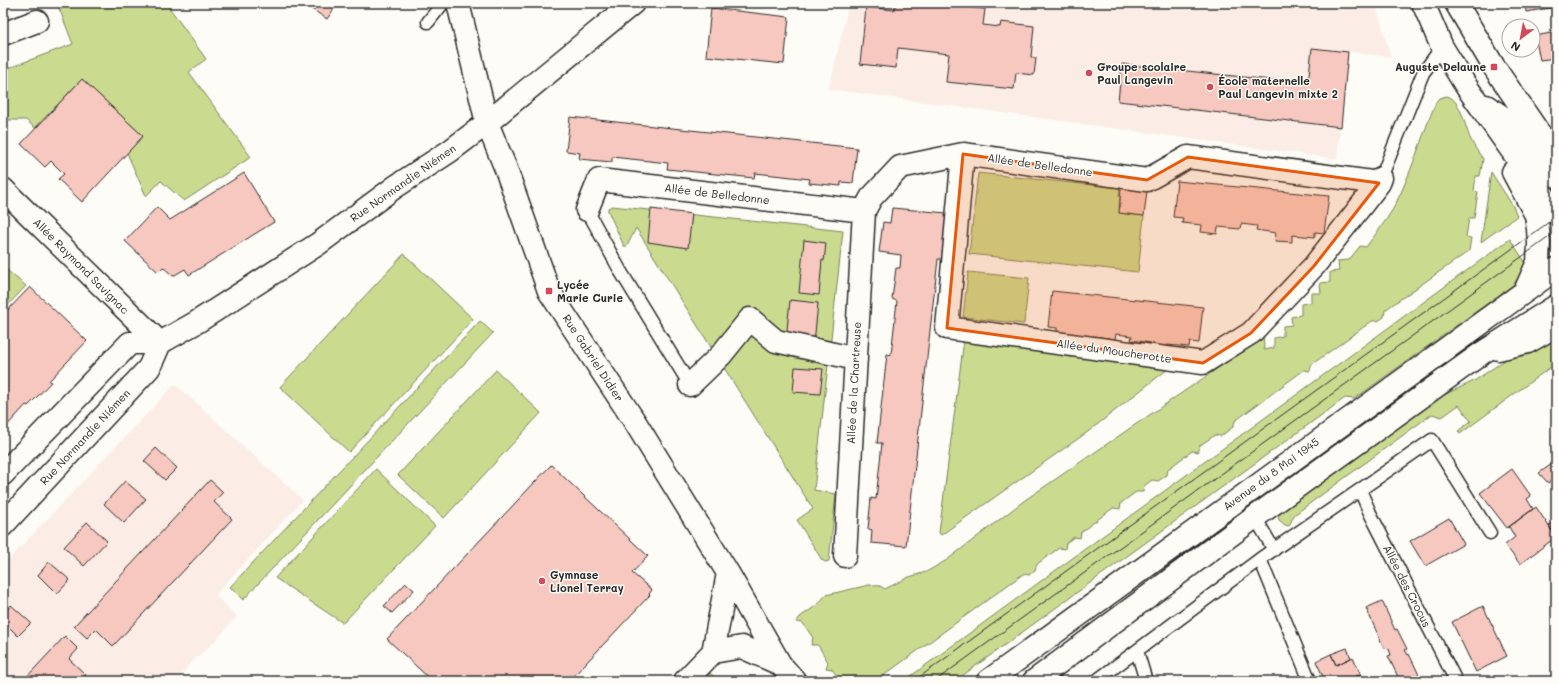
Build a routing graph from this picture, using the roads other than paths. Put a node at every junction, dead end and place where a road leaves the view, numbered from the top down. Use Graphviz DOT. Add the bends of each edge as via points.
graph roads {
  1 [pos="444,3"];
  2 [pos="458,3"];
  3 [pos="633,3"];
  4 [pos="1423,3"];
  5 [pos="1456,3"];
  6 [pos="37,21"];
  7 [pos="428,22"];
  8 [pos="3,34"];
  9 [pos="1442,47"];
  10 [pos="1475,99"];
  11 [pos="487,123"];
  12 [pos="1497,130"];
  13 [pos="963,154"];
  14 [pos="1556,158"];
  15 [pos="1556,176"];
  16 [pos="1380,180"];
  17 [pos="3,189"];
  18 [pos="586,210"];
  19 [pos="864,211"];
  20 [pos="1556,213"];
  21 [pos="1556,269"];
  22 [pos="1556,286"];
  23 [pos="1524,291"];
  24 [pos="1556,306"];
  25 [pos="1556,326"];
  26 [pos="160,343"];
  27 [pos="1482,353"];
  28 [pos="856,359"];
  29 [pos="690,385"];
  30 [pos="3,474"];
  31 [pos="1360,490"];
  32 [pos="1255,516"];
  33 [pos="3,525"];
  34 [pos="1490,533"];
  35 [pos="1274,550"];
  36 [pos="845,556"];
  37 [pos="1260,559"];
  38 [pos="728,573"];
  39 [pos="1137,651"];
  40 [pos="713,652"];
  41 [pos="780,664"];
  42 [pos="685,681"];
  43 [pos="796,681"];
  44 [pos="988,681"];
  45 [pos="1034,681"];
  46 [pos="1096,681"];
  47 [pos="1146,681"];
  48 [pos="1310,681"];
  49 [pos="1456,681"];
  1 -- 7 [label="lane"];
  2 -- 11 [label="street, Rue Gabriel Didier"];
  3 -- 11 [label="street, Rue Normandie Niémen"];
  4 -- 9 [label="street"];
  5 -- 14 [label="street" via="1494,67"];
  6 -- 8 [label="street"];
  9 -- 10 [label="street"];
  9 -- 16 [label="lane" via="1423,73"];
  10 -- 12 [label="street"];
  10 -- 15 [label="street" via="1525,132"];
  11 -- 26 [label="street, Rue Normandie Niémen" via="318,244"];
  11 -- 38 [label="street, Rue Gabriel Didier" via="549,291 635,422"];
  12 -- 20 [label="street"];
  12 -- 23 [label="street" via="1516,179 1536,215 1538,262"];
  13 -- 16 [label="street, Allée de Belledonne" via="1147,180 1188,157"];
  13 -- 16 [label="street, Allée du Moucherotte" via="947,328 1203,363 1252,333 1314,266"];
  13 -- 19 [label="street, Allée de Belledonne" via="900,167 871,198"];
  17 -- 26 [label="street, Allée Raymond Savignac"];
  18 -- 19 [label="street, Allée de Belledonne" via="599,180"];
  18 -- 29 [label="lane"];
  19 -- 28 [label="street, Allée de la Chartreuse"];
  21 -- 23 [label="street, Avenue du 8 Mai 1945"];
  22 -- 27 [label="street" via="1514,316"];
  23 -- 44 [label="street, Avenue du 8 Mai 1945"];
  24 -- 27 [label="street"];
  25 -- 27 [label="street" via="1528,342"];
  26 -- 30 [label="street, Rue Normandie Niémen" via="130,343"];
  26 -- 33 [label="street, Rue Normandie Niémen" via="149,368"];
  27 -- 32 [label="street"];
  28 -- 29 [label="street" via="776,341 750,319 721,354"];
  28 -- 36 [label="street, Allée de la Chartreuse"];
  31 -- 34 [label="lane" via="1432,440"];
  31 -- 35 [label="lane"];
  31 -- 49 [label="lane, Allée des Crocus"];
  32 -- 35 [label="lane"];
  32 -- 45 [label="street"];
  35 -- 37 [label="lane"];
  37 -- 39 [label="lane"];
  37 -- 48 [label="lane"];
  38 -- 40 [label="street"];
  38 -- 41 [label="street, Rue Gabriel Didier"];
  39 -- 46 [label="lane"];
  39 -- 47 [label="lane"];
  40 -- 41 [label="street" via="742,647"];
  40 -- 42 [label="street"];
  41 -- 43 [label="street"];
}
